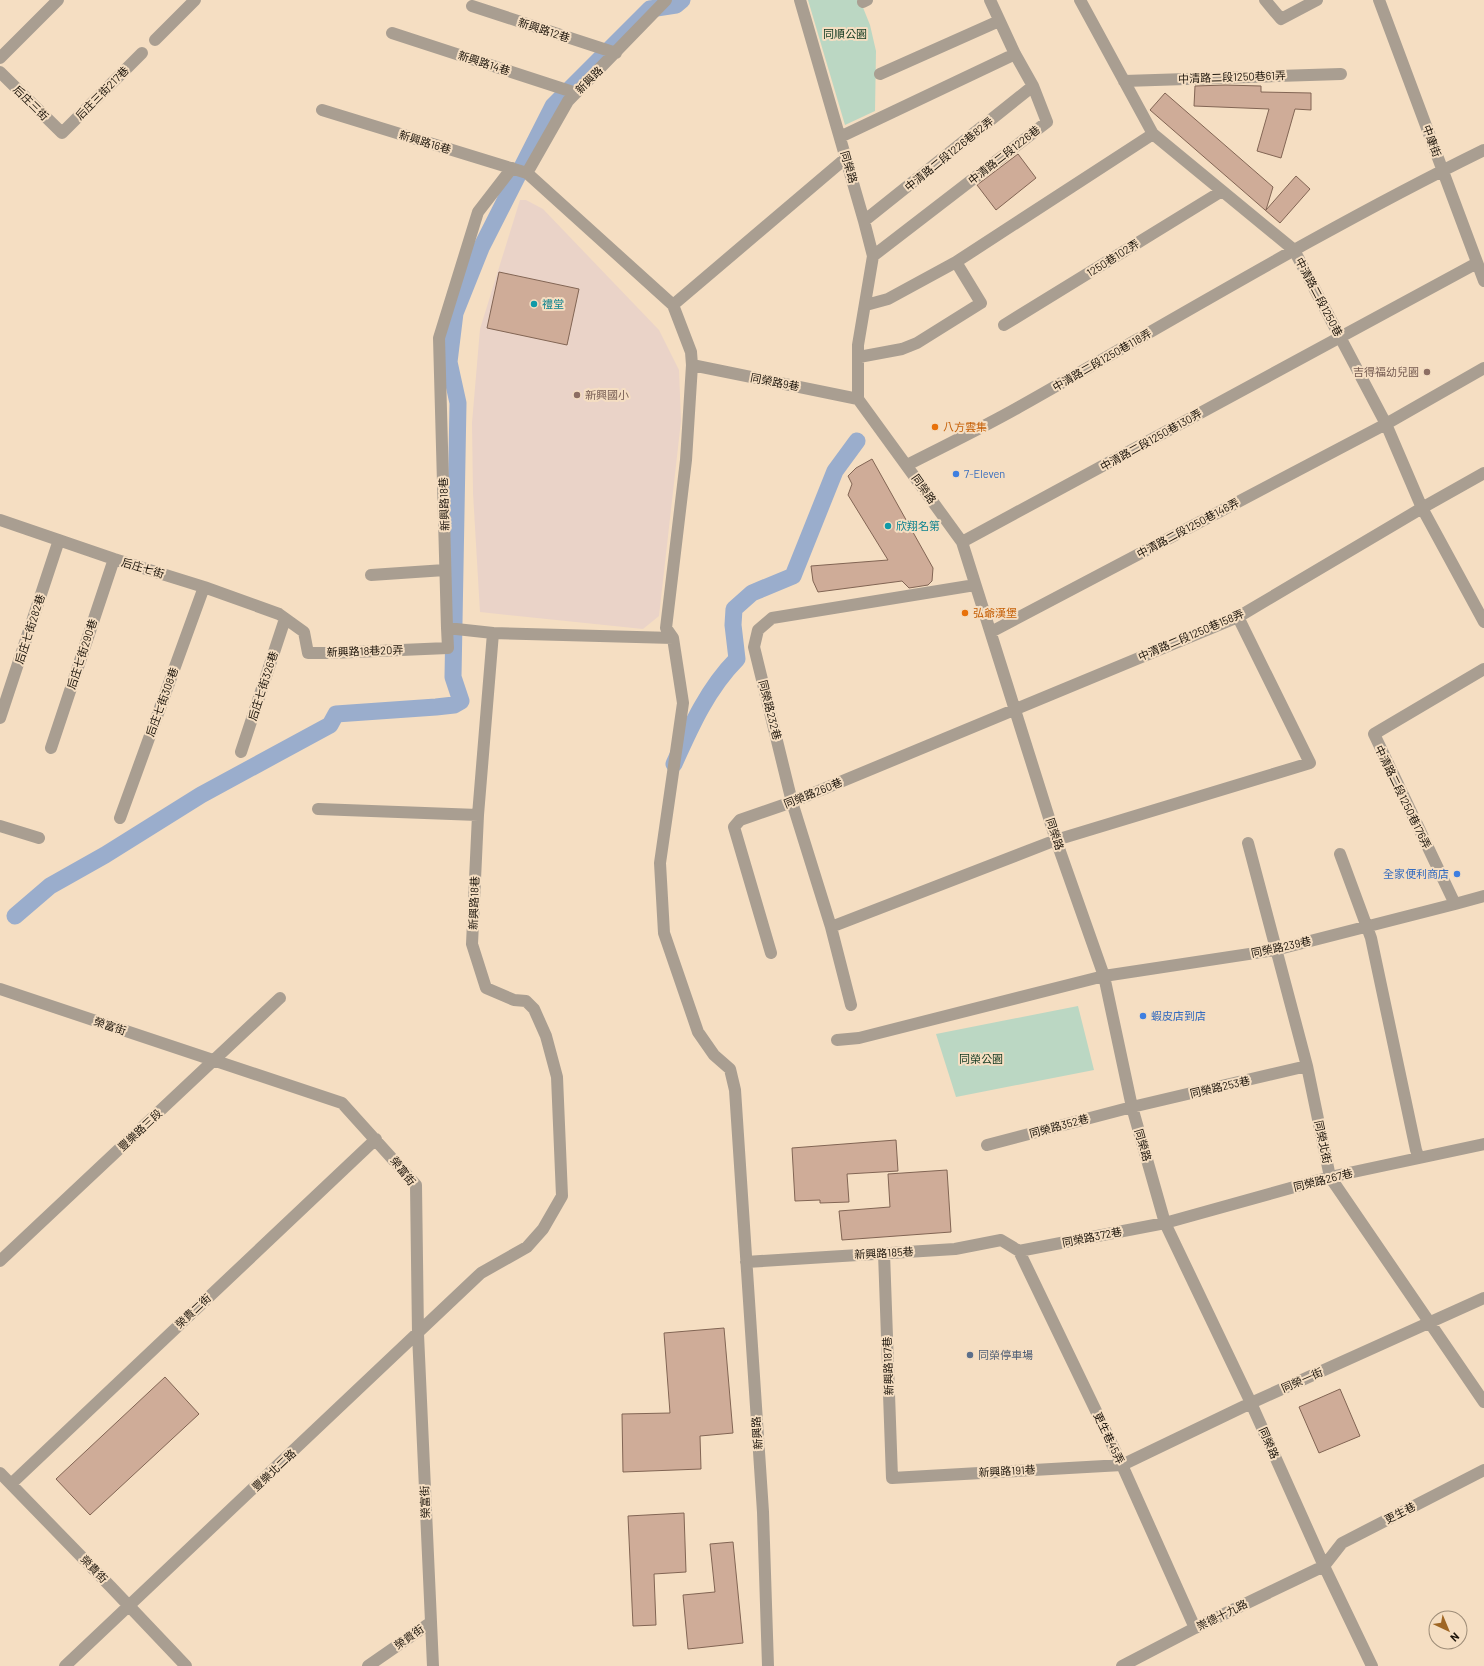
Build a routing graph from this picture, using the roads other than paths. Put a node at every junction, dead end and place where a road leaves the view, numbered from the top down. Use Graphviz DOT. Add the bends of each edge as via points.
graph roads {
  1 [pos="58,0"];
  2 [pos="195,0"];
  3 [pos="666,0"];
  4 [pos="800,0"];
  5 [pos="990,0"];
  6 [pos="1080,0"];
  7 [pos="1265,0"];
  8 [pos="1317,0"];
  9 [pos="1379,0"];
  10 [pos="472,6"];
  11 [pos="999,21"];
  12 [pos="392,34"];
  13 [pos="155,40"];
  14 [pos="142,53"];
  15 [pos="616,53"];
  16 [pos="1015,54"];
  17 [pos="0,58"];
  18 [pos="0,72"];
  19 [pos="880,74"];
  20 [pos="1341,74"];
  21 [pos="1124,81"];
  22 [pos="1033,86"];
  23 [pos="576,93"];
  24 [pos="322,110"];
  25 [pos="62,133"];
  26 [pos="1153,134"];
  27 [pos="840,137"];
  28 [pos="1484,150"];
  29 [pos="846,158"];
  30 [pos="512,168"];
  31 [pos="1442,169"];
  32 [pos="527,173"];
  33 [pos="1222,191"];
  34 [pos="864,221"];
  35 [pos="1294,250"];
  36 [pos="873,256"];
  37 [pos="956,262"];
  38 [pos="1477,263"];
  39 [pos="1484,281"];
  40 [pos="673,305"];
  41 [pos="866,305"];
  42 [pos="1004,325"];
  43 [pos="1340,337"];
  44 [pos="859,357"];
  45 [pos="692,365"];
  46 [pos="1484,368"];
  47 [pos="858,399"];
  48 [pos="1386,424"];
  49 [pos="907,465"];
  50 [pos="1484,473"];
  51 [pos="1422,508"];
  52 [pos="0,520"];
  53 [pos="59,540"];
  54 [pos="962,542"];
  55 [pos="114,559"];
  56 [pos="445,570"];
  57 [pos="371,575"];
  58 [pos="975,585"];
  59 [pos="204,586"];
  60 [pos="1238,617"];
  61 [pos="285,619"];
  62 [pos="1484,622"];
  63 [pos="447,628"];
  64 [pos="991,632"];
  65 [pos="494,633"];
  66 [pos="673,638"];
  67 [pos="1484,669"];
  68 [pos="1015,710"];
  69 [pos="0,718"];
  70 [pos="51,748"];
  71 [pos="241,752"];
  72 [pos="792,802"];
  73 [pos="318,809"];
  74 [pos="478,815"];
  75 [pos="120,818"];
  76 [pos="0,826"];
  77 [pos="39,838"];
  78 [pos="1056,840"];
  79 [pos="1248,843"];
  80 [pos="1340,854"];
  81 [pos="1484,896"];
  82 [pos="1455,904"];
  83 [pos="831,927"];
  84 [pos="1367,927"];
  85 [pos="1275,950"];
  86 [pos="771,953"];
  87 [pos="1104,976"];
  88 [pos="486,988"];
  89 [pos="0,989"];
  90 [pos="280,998"];
  91 [pos="851,1005"];
  92 [pos="837,1040"];
  93 [pos="214,1061"];
  94 [pos="1307,1066"];
  95 [pos="1132,1107"];
  96 [pos="376,1139"];
  97 [pos="1484,1144"];
  98 [pos="987,1145"];
  99 [pos="1419,1158"];
  100 [pos="1330,1177"];
  101 [pos="1165,1223"];
  102 [pos="1019,1251"];
  103 [pos="884,1253"];
  104 [pos="0,1262"];
  105 [pos="746,1262"];
  106 [pos="1484,1298"];
  107 [pos="1430,1322"];
  108 [pos="418,1334"];
  109 [pos="1484,1402"];
  110 [pos="1251,1403"];
  111 [pos="1122,1465"];
  112 [pos="1484,1470"];
  113 [pos="0,1473"];
  114 [pos="892,1478"];
  115 [pos="11,1484"];
  116 [pos="1324,1566"];
  117 [pos="129,1606"];
  118 [pos="430,1623"];
  119 [pos="1195,1628"];
  120 [pos="65,1666"];
  121 [pos="186,1666"];
  122 [pos="368,1666"];
  123 [pos="433,1666"];
  124 [pos="768,1666"];
  125 [pos="1122,1666"];
  126 [pos="1372,1666"];
  1 -- 17 [label="street"];
  2 -- 13 [label="street"];
  3 -- 15 [label="street, 新興路"];
  4 -- 27 [label="street, 同榮路"];
  5 -- 11 [label="street, 中清路二段1226巷"];
  6 -- 21 [label="street, 中清路二段1250巷"];
  7 -- 8 [label="street" via="1281,19"];
  9 -- 31 [label="street, 中康街"];
  10 -- 15 [label="street, 新興路12巷"];
  11 -- 16 [label="street, 中清路二段1226巷"];
  11 -- 19 [label="street"];
  12 -- 23 [label="street, 新興路14巷"];
  14 -- 25 [label="street, 后庄三街217巷"];
  15 -- 23 [label="street, 新興路"];
  16 -- 22 [label="street, 中清路二段1226巷"];
  16 -- 27 [label="street"];
  18 -- 25 [label="street, 后庄三街"];
  20 -- 21 [label="street, 中清路二段1250巷61弄"];
  21 -- 26 [label="street, 中清路二段1250巷"];
  22 -- 34 [label="street, 中清路二段1226巷82弄"];
  22 -- 36 [label="street, 中清路二段1226巷" via="1047,122"];
  23 -- 32 [label="street, 新興路" via="568,101"];
  24 -- 30 [label="street, 新興路16巷"];
  26 -- 33 [label="street, 中清路二段1250巷"];
  26 -- 37 [label="street"];
  27 -- 29 [label="street, 同榮路"];
  28 -- 31 [label="street, 中清路二段1250巷118弄"];
  29 -- 34 [label="street, 同榮路"];
  29 -- 40 [label="street"];
  30 -- 32 [label="street, 新興路16巷"];
  30 -- 56 [label="street, 新興路18巷" via="478,212 439,338"];
  31 -- 35 [label="street, 中清路二段1250巷118弄"];
  31 -- 38 [label="street, 中康街"];
  32 -- 40 [label="street"];
  33 -- 35 [label="street, 中清路二段1250巷"];
  33 -- 42 [label="street, 1250巷102弄"];
  34 -- 36 [label="street, 同榮路"];
  35 -- 43 [label="street, 中清路二段1250巷"];
  35 -- 49 [label="street, 中清路二段1250巷118弄" via="1017,408"];
  36 -- 41 [label="street, 同榮路"];
  37 -- 41 [label="street" via="888,299"];
  37 -- 44 [label="street" via="981,303 917,343 902,349"];
  38 -- 39 [label="street, 中康街"];
  38 -- 43 [label="street, 中清路二段1250巷130弄"];
  40 -- 45 [label="street, 新興路" via="691,352"];
  41 -- 44 [label="street, 同榮路" via="858,345"];
  43 -- 48 [label="street, 中清路二段1250巷"];
  43 -- 54 [label="street, 中清路二段1250巷130弄"];
  44 -- 47 [label="street, 同榮路"];
  45 -- 47 [label="street, 同榮路9巷"];
  45 -- 66 [label="street, 新興路" via="686,460 666,628"];
  46 -- 48 [label="street, 中清路二段1250巷146弄"];
  47 -- 49 [label="street, 同榮路"];
  48 -- 51 [label="street, 中清路二段1250巷"];
  48 -- 64 [label="street, 中清路二段1250巷146弄"];
  49 -- 54 [label="street, 同榮路"];
  50 -- 51 [label="street, 中清路二段1250巷158弄"];
  51 -- 60 [label="street, 中清路二段1250巷158弄"];
  51 -- 62 [label="street, 中清路二段1250巷"];
  52 -- 53 [label="street, 后庄七街"];
  53 -- 55 [label="street, 后庄七街"];
  53 -- 69 [label="street, 后庄七街282巷"];
  54 -- 58 [label="street, 同榮路"];
  55 -- 59 [label="street, 后庄七街"];
  55 -- 70 [label="street, 后庄七街290巷"];
  56 -- 57 [label="street"];
  56 -- 63 [label="street, 新興路18巷"];
  58 -- 64 [label="street, 同榮路"];
  58 -- 72 [label="street, 同榮路232巷" via="772,618 758,630 754,647"];
  59 -- 61 [label="street, 后庄七街" via="279,614"];
  59 -- 75 [label="street, 后庄七街308巷"];
  60 -- 68 [label="street, 中清路二段1250巷158弄"];
  60 -- 78 [label="street" via="1310,763"];
  61 -- 63 [label="street, 新興路18巷20弄" via="304,632 308,653 448,648"];
  61 -- 71 [label="street, 后庄七街326巷"];
  63 -- 65 [label="street"];
  64 -- 68 [label="street, 同榮路"];
  65 -- 66 [label="street"];
  65 -- 74 [label="street, 新興路18巷"];
  66 -- 105 [label="street, 新興路" via="683,702 660,863 664,933 698,1032 714,1055 730,1069 735,1090"];
  67 -- 82 [label="street, 中清路二段1250巷176弄" via="1374,734"];
  68 -- 72 [label="street, 同榮路260巷"];
  68 -- 78 [label="street, 同榮路"];
  72 -- 83 [label="street, 同榮路232巷"];
  72 -- 86 [label="street, 同榮路260巷" via="740,820 734,827"];
  73 -- 74 [label="street"];
  74 -- 88 [label="street, 新興路18巷" via="472,944"];
  76 -- 77 [label="street"];
  78 -- 83 [label="street"];
  78 -- 87 [label="street, 同榮路"];
  79 -- 85 [label="street, 同榮北街"];
  80 -- 84 [label="street"];
  81 -- 82 [label="street"];
  82 -- 84 [label="street, 同榮路239巷"];
  83 -- 91 [label="street, 同榮路232巷"];
  84 -- 85 [label="street, 同榮路239巷"];
  84 -- 99 [label="street"];
  85 -- 87 [label="street, 同榮路239巷"];
  85 -- 94 [label="street, 同榮北街"];
  87 -- 92 [label="street, 同榮路239巷" via="859,1038"];
  87 -- 95 [label="street, 同榮路"];
  88 -- 108 [label="street, 豐樂北二路" via="514,1000 526,1001 534,1009 546,1036 557,1077 562,1196 543,1229 527,1247 482,1273"];
  89 -- 93 [label="street, 榮富街"];
  90 -- 93 [label="street, 豐樂路三段"];
  93 -- 96 [label="street, 榮富街" via="342,1104"];
  93 -- 104 [label="street, 豐樂路三段"];
  94 -- 95 [label="street, 同榮路253巷"];
  94 -- 100 [label="street, 同榮北街"];
  95 -- 98 [label="street, 同榮路352巷"];
  95 -- 101 [label="street, 同榮路"];
  96 -- 108 [label="street, 榮富街" via="416,1184"];
  96 -- 115 [label="street, 榮貴二街"];
  97 -- 99 [label="street, 同榮路267巷"];
  99 -- 100 [label="street, 同榮路267巷"];
  100 -- 101 [label="street, 同榮路267巷"];
  100 -- 107 [label="street, 同榮北街"];
  101 -- 102 [label="street, 同榮路372巷"];
  101 -- 110 [label="street, 同榮路"];
  102 -- 103 [label="street, 新興路185巷" via="1000,1240 955,1249"];
  102 -- 111 [label="street, 更生巷45弄"];
  103 -- 105 [label="street, 新興路185巷"];
  103 -- 114 [label="street, 新興路187巷"];
  105 -- 124 [label="street, 新興路" via="763,1512"];
  106 -- 107 [label="street, 同榮一街"];
  107 -- 109 [label="street, 同榮北街"];
  107 -- 110 [label="street, 同榮一街"];
  108 -- 117 [label="street, 豐樂北二路"];
  108 -- 118 [label="street, 榮富街"];
  110 -- 111 [label="street, 同榮一街"];
  110 -- 116 [label="street, 同榮路"];
  111 -- 114 [label="street, 新興路191巷"];
  111 -- 119 [label="street, 更生巷45弄"];
  112 -- 116 [label="street, 更生巷" via="1342,1543"];
  113 -- 115 [label="street, 榮貴街"];
  115 -- 117 [label="street, 榮貴街"];
  116 -- 119 [label="street, 崇德十九路"];
  116 -- 126 [label="street, 同榮路"];
  117 -- 120 [label="street, 豐樂北二路"];
  117 -- 121 [label="street, 榮貴街"];
  118 -- 122 [label="street, 榮貴街"];
  118 -- 123 [label="street, 榮富街"];
  119 -- 125 [label="street, 崇德十九路"];
}
